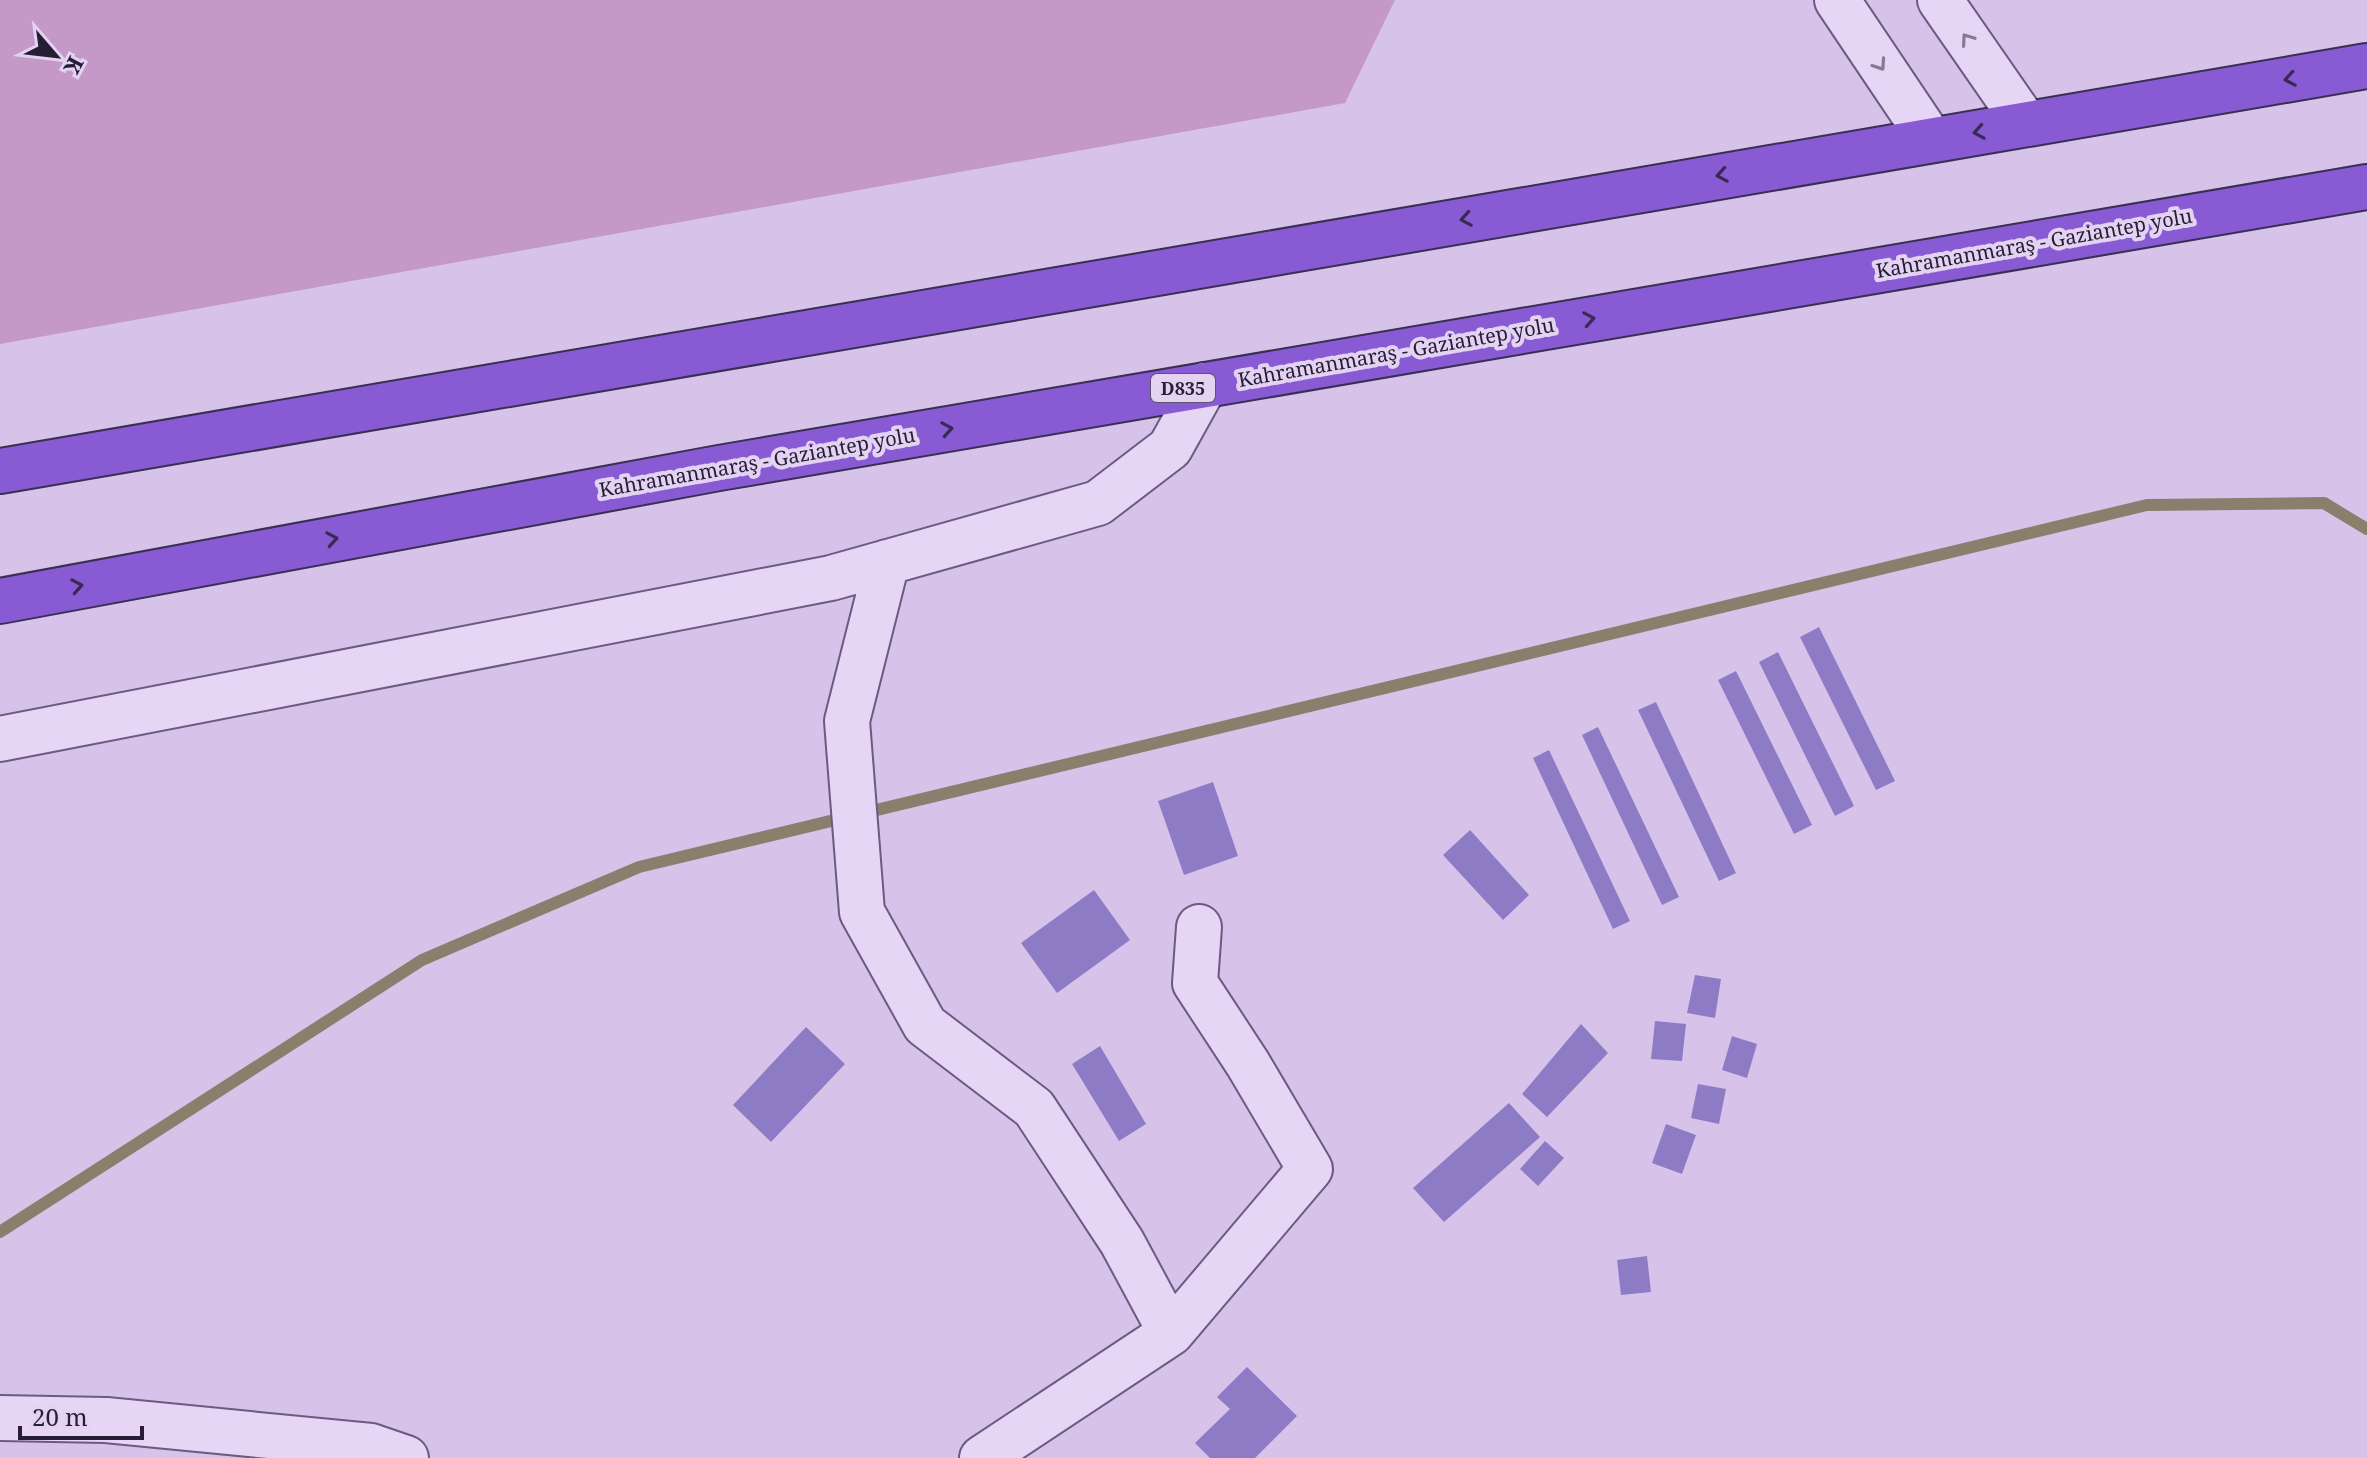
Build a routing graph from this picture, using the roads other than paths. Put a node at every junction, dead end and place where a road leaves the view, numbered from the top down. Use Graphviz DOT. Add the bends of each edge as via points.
graph roads {
  1 [pos="1837,0"];
  2 [pos="1940,0"];
  3 [pos="2367,66"];
  4 [pos="2026,124"];
  5 [pos="1931,140"];
  6 [pos="2367,187"];
  7 [pos="1205,385"];
  8 [pos="0,471"];
  9 [pos="887,562"];
  10 [pos="0,601"];
  11 [pos="0,739"];
  12 [pos="1199,927"];
  13 [pos="1171,1333"];
  14 [pos="0,1418"];
  15 [pos="406,1458"];
  16 [pos="982,1458"];
  1 -- 5 [label="street, one-way"];
  4 -- 2 [label="street, one-way"];
  3 -- 4 [label="highway, one-way"];
  4 -- 5 [label="highway, one-way"];
  5 -- 8 [label="highway, one-way"];
  7 -- 6 [label="highway, Kahramanmaraş - Gaziantep yolu / D835, one-way"];
  7 -- 9 [label="street" via="1170,448 1098,503"];
  10 -- 7 [label="highway, Kahramanmaraş - Gaziantep yolu / D835, one-way" via="719,468"];
  9 -- 11 [label="street" via="831,578"];
  9 -- 13 [label="street" via="847,721 862,912 925,1025 1034,1108 1122,1242"];
  12 -- 13 [label="street" via="1195,983 1310,1169"];
  13 -- 16 [label="street"];
  14 -- 15 [label="street" via="122,1421 371,1446"];
}
